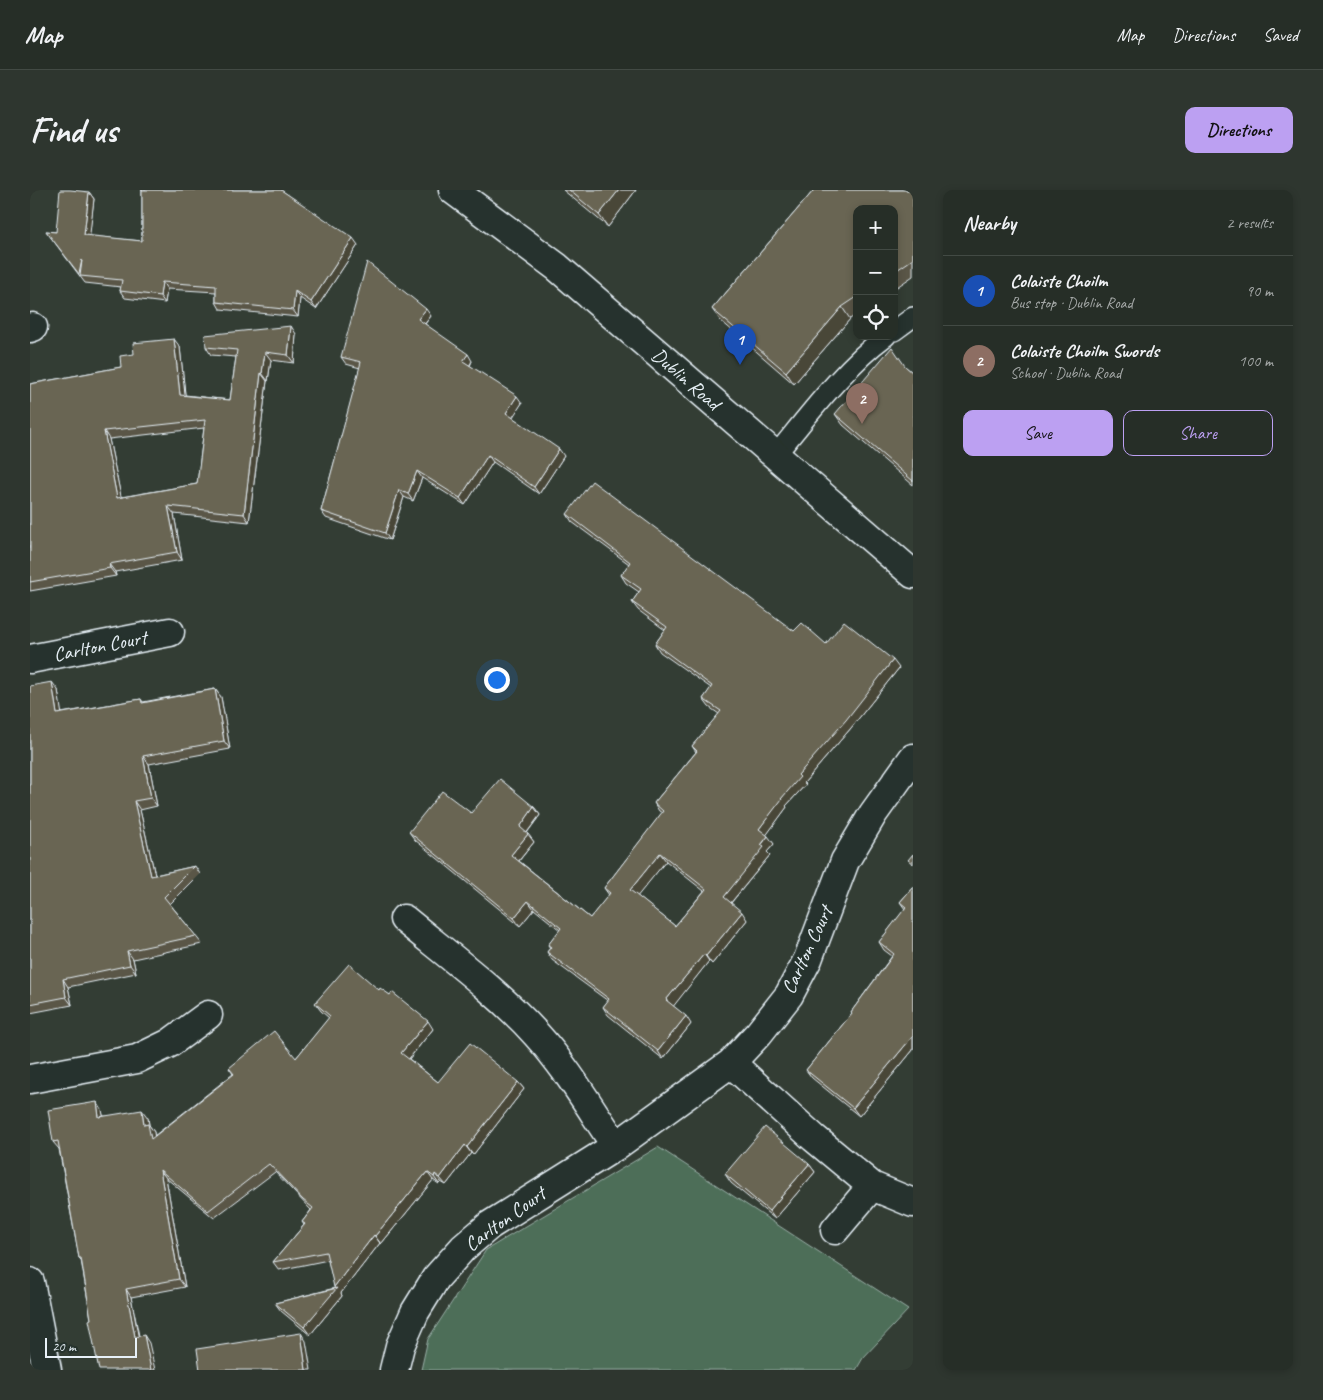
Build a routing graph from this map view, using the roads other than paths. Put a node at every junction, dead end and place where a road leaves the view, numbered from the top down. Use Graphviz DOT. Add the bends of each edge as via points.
graph roads {
  1 [pos="453,190"];
  2 [pos="913,317"];
  3 [pos="898,328"];
  4 [pos="881,340"];
  5 [pos="775,456"];
  6 [pos="913,574"];
  7 [pos="170,632"];
  8 [pos="30,659"];
  9 [pos="913,758"];
  10 [pos="404,919"];
  11 [pos="208,1015"];
  12 [pos="731,1064"];
  13 [pos="30,1079"];
  14 [pos="616,1146"];
  15 [pos="872,1186"];
  16 [pos="913,1203"];
  17 [pos="835,1230"];
  18 [pos="30,1282"];
  19 [pos="47,1370"];
  20 [pos="394,1370"];
  1 -- 5 [label="street, Dublin Road" via="558,267"];
  2 -- 3 [label="lane"];
  4 -- 5 [label="lane" via="824,396"];
  5 -- 6 [label="street, Dublin Road"];
  7 -- 8 [label="street, Carlton Court"];
  9 -- 12 [label="street, Carlton Court" via="873,814 845,861 808,959 789,995"];
  10 -- 14 [label="street" via="493,993 537,1035 564,1068"];
  11 -- 13 [label="street" via="170,1043 138,1059"];
  12 -- 14 [label="street, Carlton Court"];
  12 -- 15 [label="street"];
  14 -- 20 [label="street, Carlton Court" via="490,1225 463,1248 436,1278 415,1312 400,1346"];
  15 -- 16 [label="street"];
  15 -- 17 [label="street"];
  18 -- 19 [label="street"];
}
